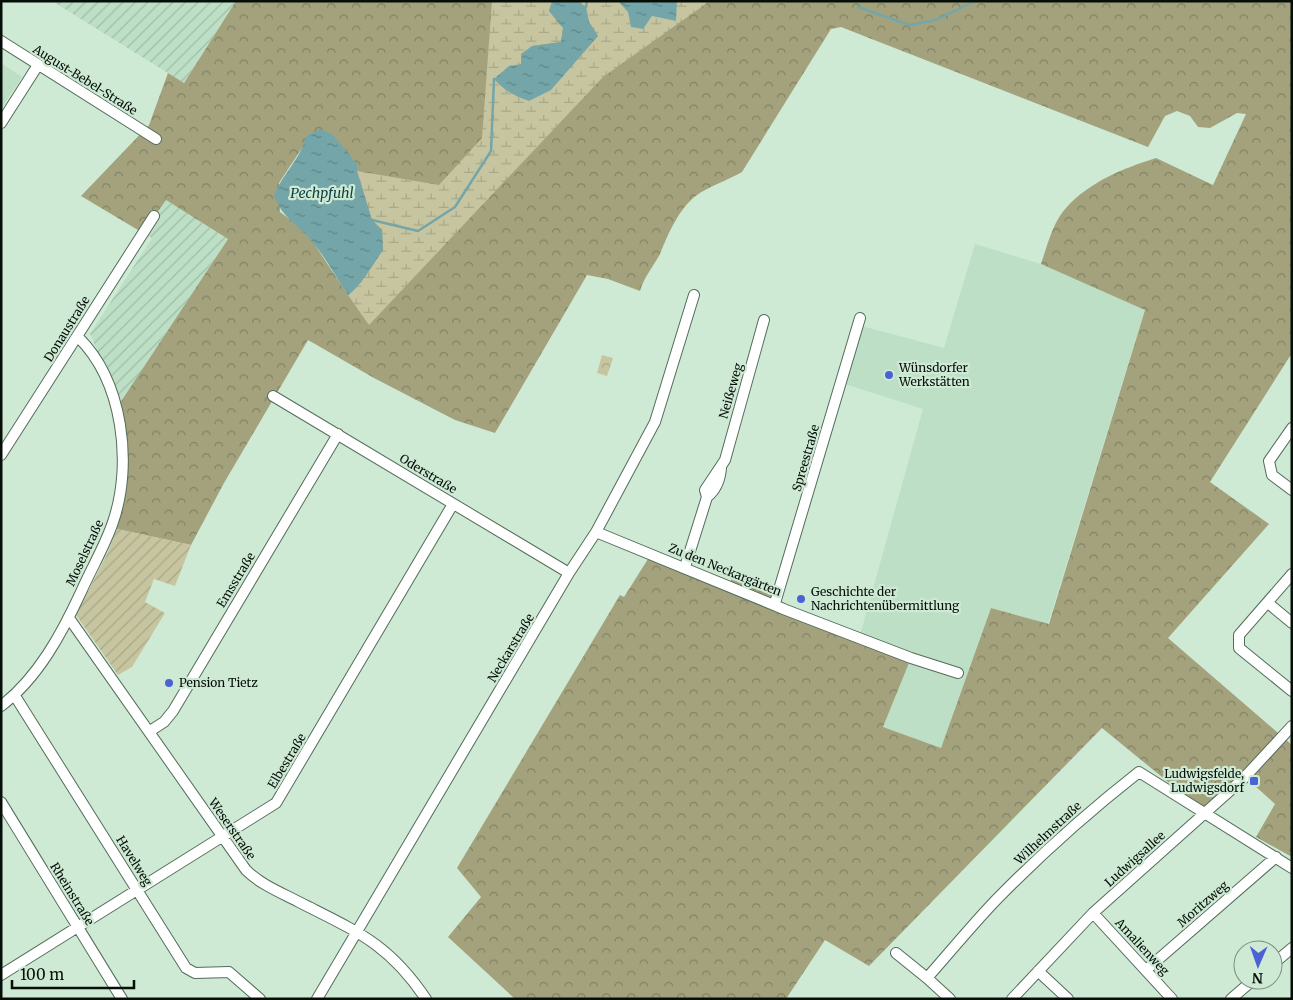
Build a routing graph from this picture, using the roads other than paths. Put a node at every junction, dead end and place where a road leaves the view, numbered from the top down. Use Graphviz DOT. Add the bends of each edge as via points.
graph roads {
  1 [pos="1,42"];
  2 [pos="38,65"];
  3 [pos="1,123"];
  4 [pos="156,139"];
  5 [pos="154,216"];
  6 [pos="694,295"];
  7 [pos="860,318"];
  8 [pos="764,320"];
  9 [pos="78,337"];
  10 [pos="273,396"];
  11 [pos="1292,428"];
  12 [pos="338,434"];
  13 [pos="1,455"];
  14 [pos="1292,490"];
  15 [pos="453,504"];
  16 [pos="596,532"];
  17 [pos="685,567"];
  18 [pos="569,573"];
  19 [pos="1292,574"];
  20 [pos="775,603"];
  21 [pos="1268,603"];
  22 [pos="69,618"];
  23 [pos="1292,623"];
  24 [pos="958,673"];
  25 [pos="1292,691"];
  26 [pos="15,696"];
  27 [pos="1,706"];
  28 [pos="1292,726"];
  29 [pos="150,731"];
  30 [pos="1,802"];
  31 [pos="1206,814"];
  32 [pos="221,838"];
  33 [pos="1276,857"];
  34 [pos="1292,868"];
  35 [pos="138,891"];
  36 [pos="1093,913"];
  37 [pos="78,927"];
  38 [pos="358,932"];
  39 [pos="896,953"];
  40 [pos="1038,970"];
  41 [pos="1146,970"];
  42 [pos="1,975"];
  43 [pos="927,978"];
  44 [pos="1241,990"];
  45 [pos="122,999"];
  46 [pos="260,999"];
  47 [pos="317,999"];
  48 [pos="426,999"];
  49 [pos="950,999"];
  50 [pos="1012,999"];
  51 [pos="1068,999"];
  52 [pos="1172,999"];
  53 [pos="1231,999"];
  1 -- 2 [label="street, August-Bebel-Straße"];
  2 -- 3 [label="street"];
  2 -- 4 [label="street, August-Bebel-Straße"];
  5 -- 9 [label="street, Donaustraße"];
  6 -- 16 [label="street, Neckarstraße" via="655,422"];
  7 -- 20 [label="street, Spreestraße"];
  8 -- 17 [label="street, Neißeweg" via="721,468 705,490 706,498"];
  9 -- 13 [label="street, Donaustraße"];
  9 -- 22 [label="street, Moselstraße" via="92,350 116,405 122,464 113,522"];
  10 -- 12 [label="street, Oderstraße"];
  11 -- 14 [label="street" via="1269,461 1272,475"];
  12 -- 15 [label="street, Oderstraße"];
  12 -- 29 [label="street, Emsstraße" via="174,711"];
  15 -- 18 [label="street, Oderstraße"];
  15 -- 32 [label="street, Elbestraße" via="276,803"];
  16 -- 17 [label="street, Zu den Neckargärten"];
  16 -- 18 [label="street, Neckarstraße"];
  17 -- 20 [label="street, Zu den Neckargärten"];
  18 -- 38 [label="street, Neckarstraße"];
  19 -- 21 [label="street"];
  20 -- 24 [label="street, Zu den Neckargärten" via="911,658"];
  21 -- 23 [label="street"];
  21 -- 25 [label="street" via="1239,636 1238,648"];
  22 -- 26 [label="street, Moselstraße" via="41,664"];
  22 -- 29 [label="street, Weserstraße"];
  26 -- 27 [label="street, Moselstraße"];
  26 -- 35 [label="street, Havelweg"];
  28 -- 31 [label="street, Ludwigsallee" via="1243,780"];
  29 -- 32 [label="street, Weserstraße"];
  30 -- 37 [label="street, Rheinstraße"];
  31 -- 33 [label="street"];
  31 -- 36 [label="street, Ludwigsallee"];
  31 -- 43 [label="street, Wilhelmstraße" via="1139,772 1082,817 1039,857"];
  32 -- 35 [label="street, Elbestraße"];
  32 -- 38 [label="street, Weserstraße" via="254,878"];
  33 -- 34 [label="street"];
  33 -- 41 [label="street, Moritzweg"];
  35 -- 37 [label="street, Elbestraße"];
  35 -- 46 [label="street, Havelweg" via="186,968 195,972 229,972"];
  36 -- 40 [label="street, Ludwigsallee"];
  36 -- 41 [label="street, Amalienweg"];
  37 -- 42 [label="street, Elbestraße"];
  37 -- 45 [label="street, Rheinstraße"];
  38 -- 47 [label="street, Neckarstraße"];
  38 -- 48 [label="street, Weserstraße" via="384,949 408,973"];
  39 -- 43 [label="street"];
  40 -- 50 [label="street, Ludwigsallee"];
  40 -- 51 [label="street"];
  41 -- 52 [label="street, Amalienweg"];
  43 -- 49 [label="street"];
  44 -- 53 [label="street"];
}
